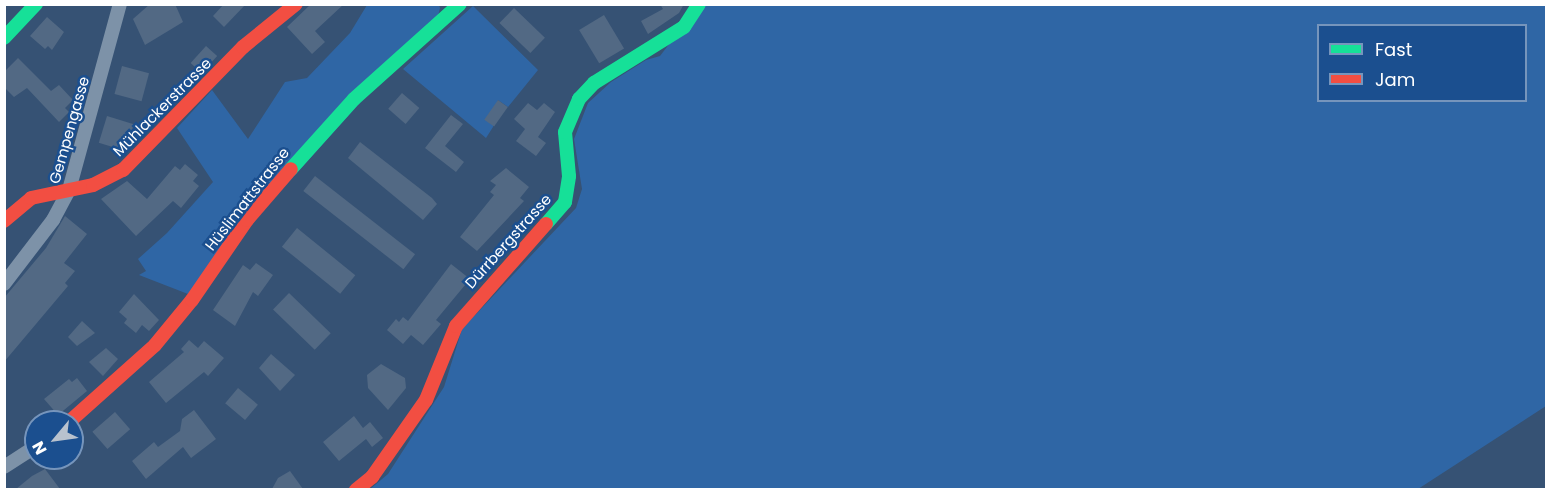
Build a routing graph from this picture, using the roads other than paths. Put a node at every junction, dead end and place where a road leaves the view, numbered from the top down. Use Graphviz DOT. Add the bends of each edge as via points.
graph roads {
  1 [pos="36,4"];
  2 [pos="120,4"];
  3 [pos="296,4"];
  4 [pos="460,4"];
  5 [pos="699,4"];
  6 [pos="4,38"];
  7 [pos="69,190"];
  8 [pos="4,221"];
  9 [pos="4,284"];
  10 [pos="84,410"];
  11 [pos="24,454"];
  12 [pos="4,467"];
  13 [pos="356,489"];
  1 -- 6 [label="street"];
  2 -- 7 [label="street, Gempengasse"];
  3 -- 7 [label="street, Mühlackerstrasse" via="243,47 138,159 108,179"];
  4 -- 10 [label="street, Hüslimattstrasse" via="354,99 314,141 247,220 192,300 155,345"];
  5 -- 13 [label="street, Dürrbergstrasse" via="684,27 623,63 579,99 565,132 569,176 565,202 456,326 426,400 372,477"];
  7 -- 8 [label="street, Mühlackerstrasse" via="31,198"];
  7 -- 9 [label="street, Gempengasse" via="53,220"];
  11 -- 12 [label="street"];
}
